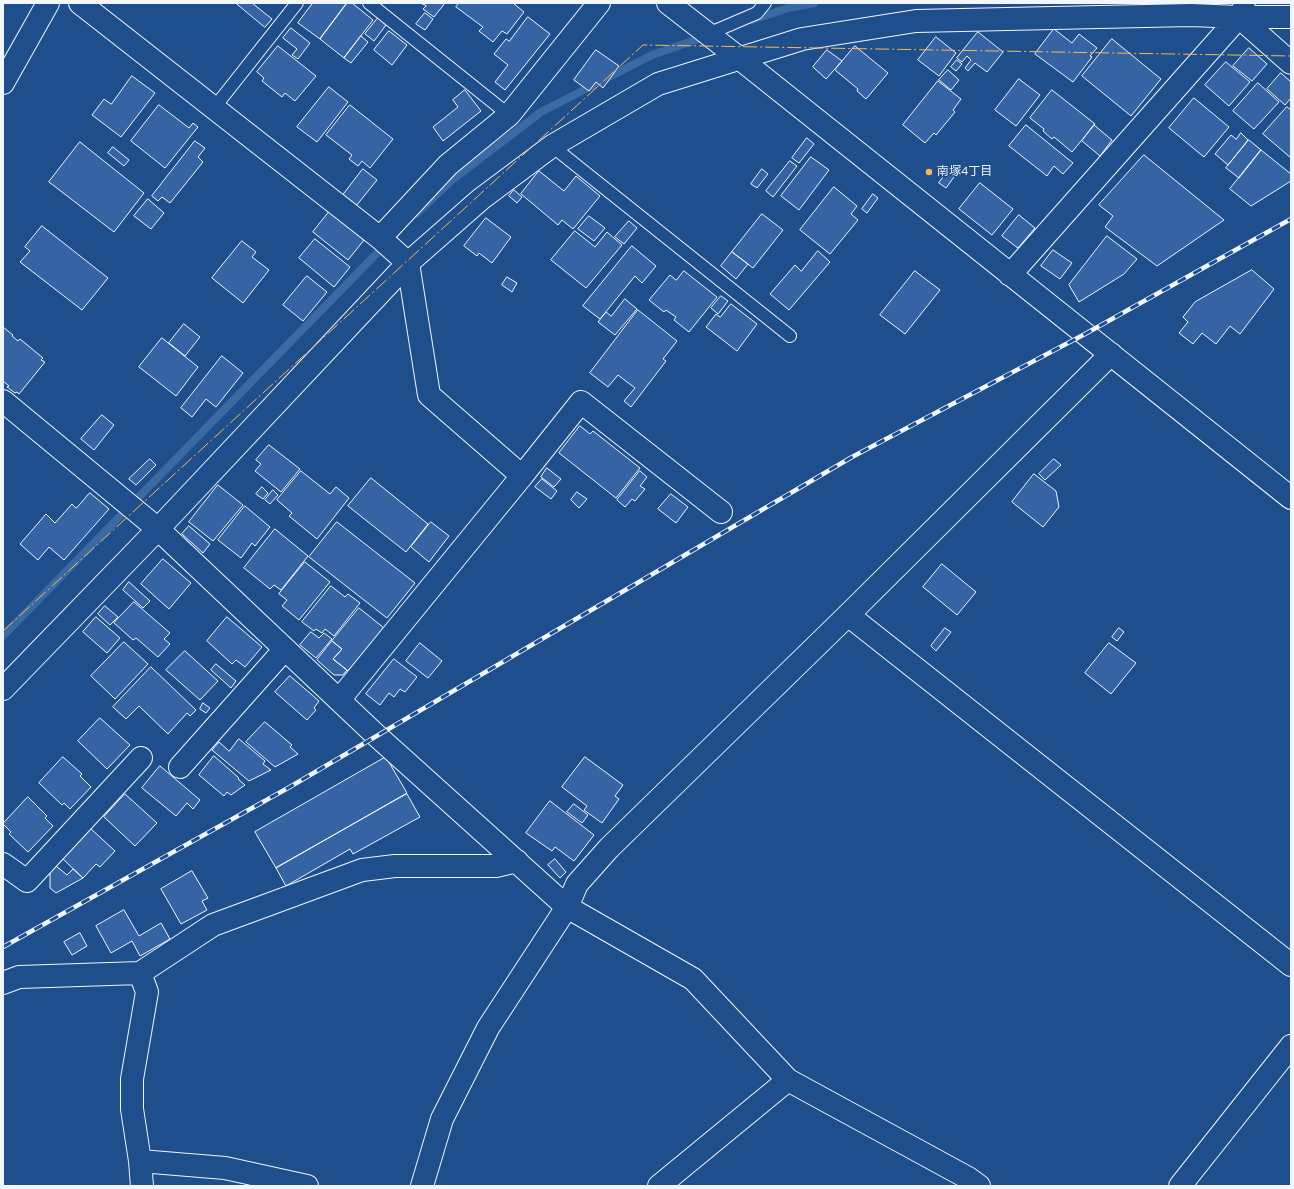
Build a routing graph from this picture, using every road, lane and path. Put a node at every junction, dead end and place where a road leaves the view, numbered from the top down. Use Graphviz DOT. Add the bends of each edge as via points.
graph roads {
  1 [pos="48,3"];
  2 [pos="80,3"];
  3 [pos="297,3"];
  4 [pos="369,3"];
  5 [pos="599,3"];
  6 [pos="668,3"];
  7 [pos="765,3"];
  8 [pos="1243,10"];
  9 [pos="1291,17"];
  10 [pos="708,34"];
  11 [pos="739,58"];
  12 [pos="1291,63"];
  13 [pos="3,83"];
  14 [pos="214,108"];
  15 [pos="509,115"];
  16 [pos="552,146"];
  17 [pos="380,238"];
  18 [pos="408,263"];
  19 [pos="1010,275"];
  20 [pos="790,336"];
  21 [pos="1111,354"];
  22 [pos="3,401"];
  23 [pos="522,476"];
  24 [pos="1291,498"];
  25 [pos="721,512"];
  26 [pos="158,529"];
  27 [pos="848,615"];
  28 [pos="285,649"];
  29 [pos="3,689"];
  30 [pos="339,700"];
  31 [pos="141,758"];
  32 [pos="180,767"];
  33 [pos="517,862"];
  34 [pos="3,864"];
  35 [pos="566,907"];
  36 [pos="1291,965"];
  37 [pos="140,974"];
  38 [pos="3,983"];
  39 [pos="1291,1046"];
  40 [pos="788,1080"];
  41 [pos="140,1161"];
  42 [pos="970,1183"];
  43 [pos="142,1186"];
  44 [pos="307,1186"];
  45 [pos="422,1186"];
  46 [pos="659,1186"];
  47 [pos="1180,1186"];
  1 -- 13 [label="street"];
  2 -- 14 [label="street"];
  3 -- 14 [label="lane"];
  4 -- 15 [label="lane"];
  5 -- 15 [label="street"];
  6 -- 10 [label="street"];
  7 -- 10 [label="lane" via="757,12"];
  8 -- 9 [label="street"];
  8 -- 11 [label="street" via="1191,15 916,21 802,39"];
  8 -- 12 [label="street"];
  8 -- 19 [label="street"];
  10 -- 11 [label="street"];
  11 -- 16 [label="street" via="658,84"];
  11 -- 19 [label="street"];
  14 -- 17 [label="street"];
  15 -- 17 [label="street" via="448,165"];
  16 -- 18 [label="street" via="481,199"];
  16 -- 20 [label="lane"];
  17 -- 18 [label="street"];
  18 -- 23 [label="street" via="429,395"];
  18 -- 26 [label="street"];
  19 -- 21 [label="street"];
  21 -- 24 [label="street"];
  21 -- 27 [label="street"];
  22 -- 26 [label="street"];
  23 -- 25 [label="street" via="581,402"];
  23 -- 30 [label="street"];
  26 -- 28 [label="street"];
  26 -- 29 [label="street"];
  27 -- 35 [label="street" via="609,848 577,884"];
  27 -- 36 [label="street"];
  28 -- 30 [label="street"];
  28 -- 32 [label="street"];
  30 -- 33 [label="street"];
  31 -- 34 [label="street" via="27,881"];
  33 -- 35 [label="street"];
  33 -- 37 [label="street" via="496,866 395,866 362,870 213,925"];
  35 -- 40 [label="street" via="693,979"];
  35 -- 45 [label="street" via="488,1028 442,1119"];
  37 -- 38 [label="street" via="19,977"];
  37 -- 41 [label="street" via="147,992 132,1079 132,1109"];
  39 -- 47 [label="street"];
  40 -- 42 [label="street"];
  40 -- 46 [label="street"];
  41 -- 43 [label="street"];
  41 -- 44 [label="street" via="225,1168"];
}
